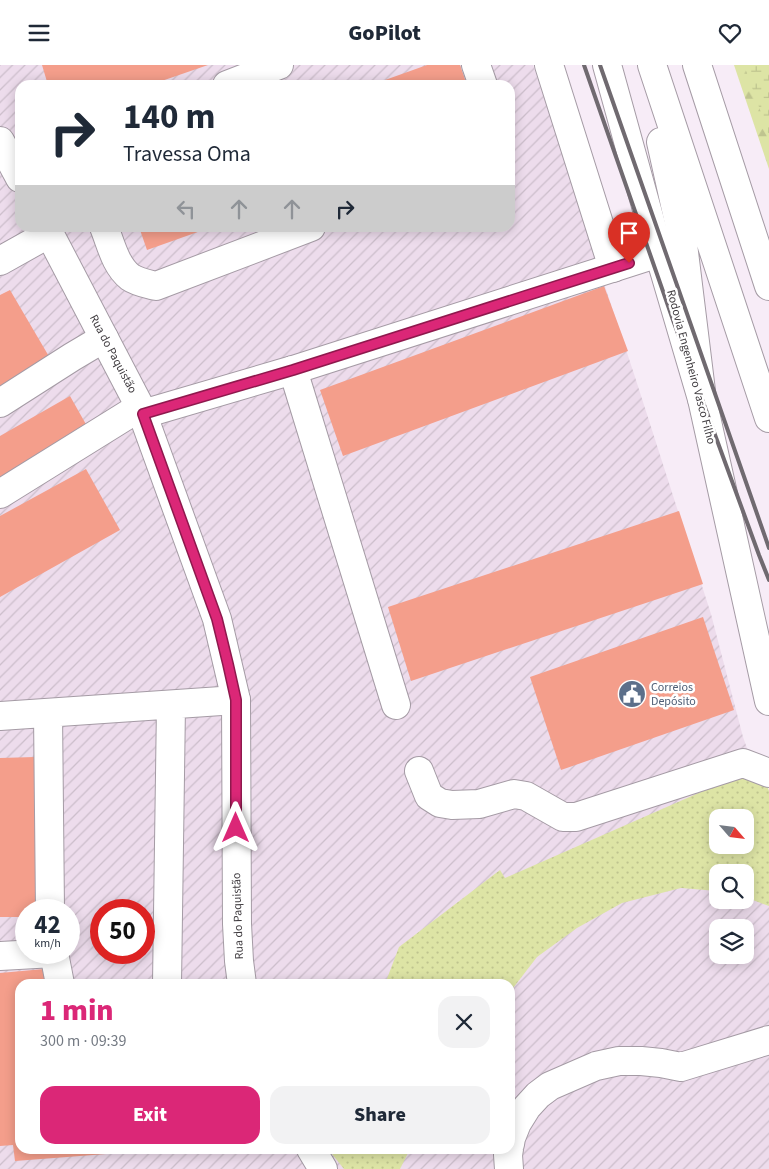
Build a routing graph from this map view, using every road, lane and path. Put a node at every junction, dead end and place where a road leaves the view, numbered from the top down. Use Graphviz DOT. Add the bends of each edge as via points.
graph roads {
  1 [pos="279,65"];
  2 [pos="476,65"];
  3 [pos="548,65"];
  4 [pos="607,65"];
  5 [pos="643,65"];
  6 [pos="652,65"];
  7 [pos="697,65"];
  8 [pos="240,80"];
  9 [pos="481,80"];
  10 [pos="0,141"];
  11 [pos="15,169"];
  12 [pos="46,232"];
  13 [pos="49,232"];
  14 [pos="106,232"];
  15 [pos="298,232"];
  16 [pos="659,253"];
  17 [pos="0,261"];
  18 [pos="613,268"];
  19 [pos="769,287"];
  20 [pos="104,338"];
  21 [pos="293,370"];
  22 [pos="702,399"];
  23 [pos="0,403"];
  24 [pos="142,410"];
  25 [pos="769,418"];
  26 [pos="0,494"];
  27 [pos="236,700"];
  28 [pos="769,701"];
  29 [pos="171,705"];
  30 [pos="396,705"];
  31 [pos="48,713"];
  32 [pos="0,716"];
  33 [pos="419,771"];
  34 [pos="769,773"];
  35 [pos="50,899"];
  36 [pos="15,955"];
  37 [pos="0,956"];
  38 [pos="56,964"];
  39 [pos="59,979"];
  40 [pos="167,979"];
  41 [pos="241,979"];
  42 [pos="769,1040"];
  43 [pos="515,1128"];
  44 [pos="314,1154"];
  45 [pos="509,1154"];
  46 [pos="323,1169"];
  47 [pos="509,1169"];
  1 -- 8 [label="main road"];
  2 -- 9 [label="main road"];
  3 -- 18 [label="main road"];
  4 -- 16 [label="main road, Rodovia Engenheiro Vasco Filho"];
  5 -- 22 [label="main road" via="682,236"];
  6 -- 25 [label="main road"];
  7 -- 19 [label="main road"];
  10 -- 11 [label="main road"];
  12 -- 17 [label="main road"];
  13 -- 20 [label="main road, Rua do Paquistão"];
  14 -- 15 [label="main road" via="120,267 131,278 156,286"];
  16 -- 18 [label="main road"];
  16 -- 22 [label="main road, Rodovia Engenheiro Vasco Filho"];
  18 -- 21 [label="main road"];
  20 -- 23 [label="main road"];
  20 -- 24 [label="main road, Rua do Paquistão"];
  21 -- 24 [label="main road"];
  21 -- 30 [label="main road"];
  22 -- 28 [label="main road, Rodovia Engenheiro Vasco Filho"];
  24 -- 26 [label="main road"];
  24 -- 27 [label="main road, Rua do Paquistão" via="217,619"];
  27 -- 29 [label="main road"];
  27 -- 41 [label="main road, Rua do Paquistão" via="237,924"];
  29 -- 31 [label="main road"];
  29 -- 40 [label="main road"];
  31 -- 32 [label="main road"];
  31 -- 35 [label="main road"];
  33 -- 34 [label="main road" via="430,796 440,803 479,804 514,794 526,796 563,817 576,817 742,763"];
  36 -- 37 [label="main road"];
  38 -- 39 [label="main road"];
  42 -- 43 [label="main road" via="681,1067 641,1061 596,1066 550,1086 538,1095"];
  44 -- 46 [label="main road"];
  45 -- 47 [label="main road"];
}
